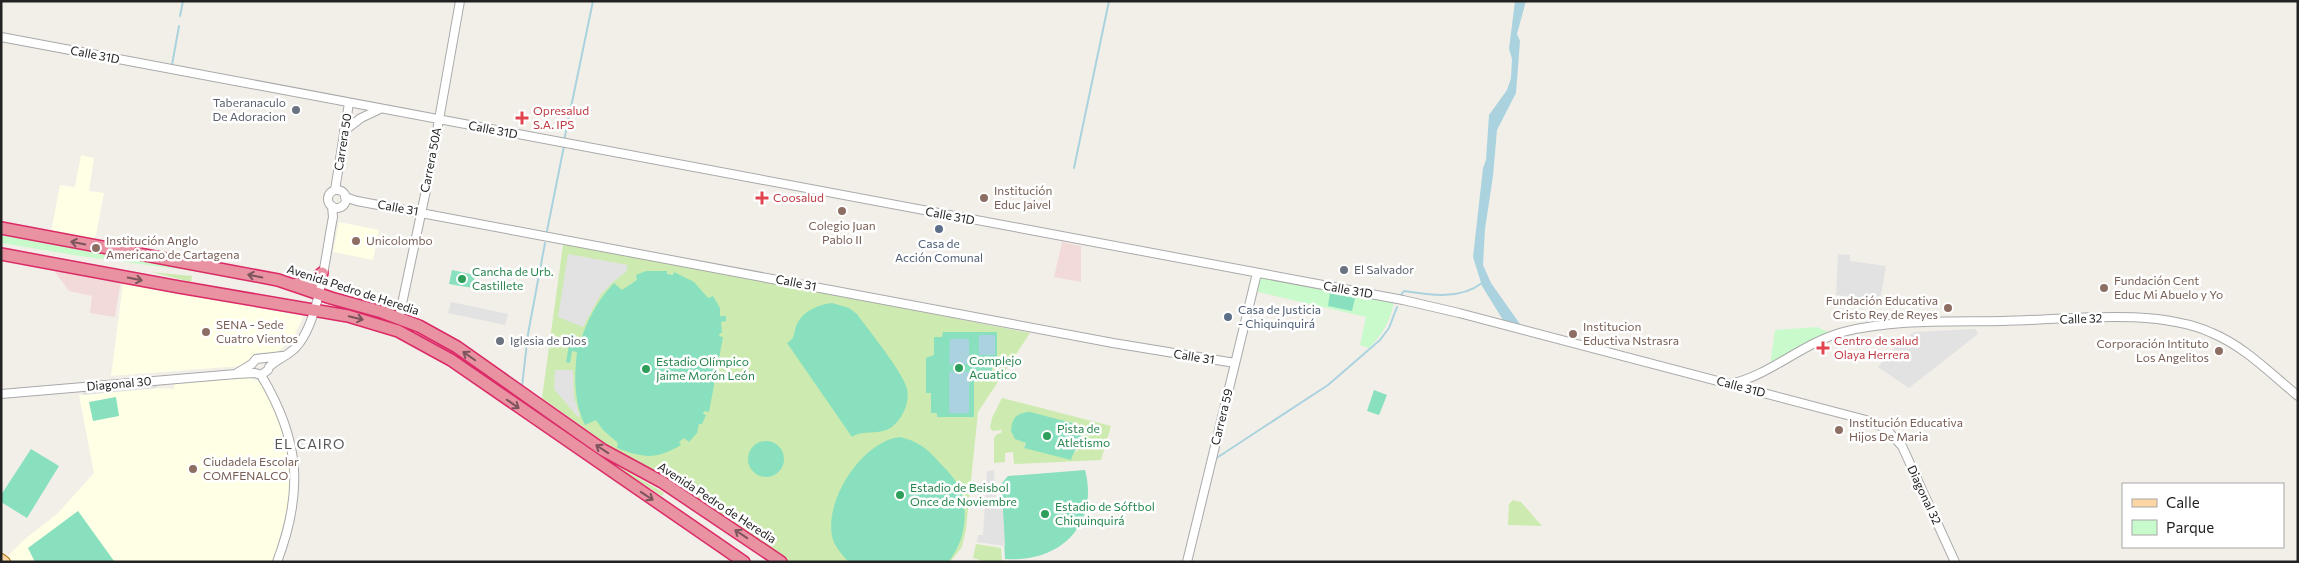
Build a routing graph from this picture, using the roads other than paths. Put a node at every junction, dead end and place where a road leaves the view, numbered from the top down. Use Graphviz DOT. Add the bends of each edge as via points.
graph roads {
  1 [pos="460,1"];
  2 [pos="1,37"];
  3 [pos="349,103"];
  4 [pos="380,109"];
  5 [pos="439,120"];
  6 [pos="344,131"];
  7 [pos="341,198"];
  8 [pos="332,206"];
  9 [pos="421,212"];
  10 [pos="333,217"];
  11 [pos="1,228"];
  12 [pos="1,254"];
  13 [pos="322,273"];
  14 [pos="1257,273"];
  15 [pos="283,282"];
  16 [pos="318,294"];
  17 [pos="314,310"];
  18 [pos="399,318"];
  19 [pos="282,356"];
  20 [pos="261,358"];
  21 [pos="1235,363"];
  22 [pos="252,364"];
  23 [pos="269,368"];
  24 [pos="236,374"];
  25 [pos="258,374"];
  26 [pos="1728,384"];
  27 [pos="270,389"];
  28 [pos="1,394"];
  29 [pos="2298,396"];
  30 [pos="1889,432"];
  31 [pos="1,559"];
  32 [pos="5,562"];
  33 [pos="277,562"];
  34 [pos="744,562"];
  35 [pos="781,562"];
  36 [pos="1187,562"];
  37 [pos="1955,562"];
  1 -- 5 [label="street, Carrera 50A"];
  2 -- 3 [label="street, Calle 31D"];
  3 -- 4 [label="street, Calle 31D"];
  3 -- 6 [label="street, Carrera 50"];
  4 -- 5 [label="street, Calle 31D"];
  4 -- 6 [label="street"];
  5 -- 9 [label="street, Carrera 50A"];
  5 -- 14 [label="street, Calle 31D"];
  6 -- 7 [label="street, Carrera 50" via="337,181"];
  7 -- 8 [label="street, Calle 31"];
  7 -- 8 [label="street" via="328,197"];
  7 -- 9 [label="street, Calle 31"];
  7 -- 10 [label="street"];
  8 -- 10 [label="street"];
  9 -- 18 [label="street, Carrera 50A"];
  9 -- 21 [label="street, Calle 31" via="1124,345"];
  10 -- 13 [label="street"];
  15 -- 11 [label="highway, Avenida Pedro de Heredia, one-way"];
  12 -- 17 [label="highway, Avenida Pedro de Heredia, one-way"];
  13 -- 15 [label="highway" via="308,284"];
  13 -- 16 [label="street"];
  14 -- 21 [label="street, Carrera 59"];
  14 -- 26 [label="street, Calle 31D" via="1400,300"];
  15 -- 16 [label="highway, Avenida Pedro de Heredia"];
  16 -- 17 [label="street"];
  16 -- 18 [label="highway, Avenida Pedro de Heredia"];
  17 -- 19 [label="street" via="298,345"];
  17 -- 34 [label="highway, Avenida Pedro de Heredia, one-way" via="383,325 437,351"];
  35 -- 18 [label="highway, Avenida Pedro de Heredia, one-way" via="662,482 603,450 457,347"];
  19 -- 20 [label="street"];
  19 -- 23 [label="street"];
  20 -- 22 [label="street"];
  20 -- 23 [label="street" via="267,361"];
  21 -- 36 [label="street, Carrera 59"];
  22 -- 24 [label="street, Diagonal 30"];
  22 -- 25 [label="street"];
  23 -- 25 [label="street"];
  23 -- 27 [label="street"];
  24 -- 25 [label="street, Diagonal 30"];
  24 -- 28 [label="street, Diagonal 30"];
  25 -- 27 [label="street"];
  26 -- 29 [label="street, Calle 32" via="1753,377 1842,332 1885,325 2127,317 2190,325 2224,339"];
  26 -- 30 [label="street, Calle 31D" via="1866,420"];
  27 -- 33 [label="street" via="288,430 295,466 293,500"];
  30 -- 37 [label="street, Diagonal 32" via="1902,446"];
  31 -- 32 [label="main road"];
}
